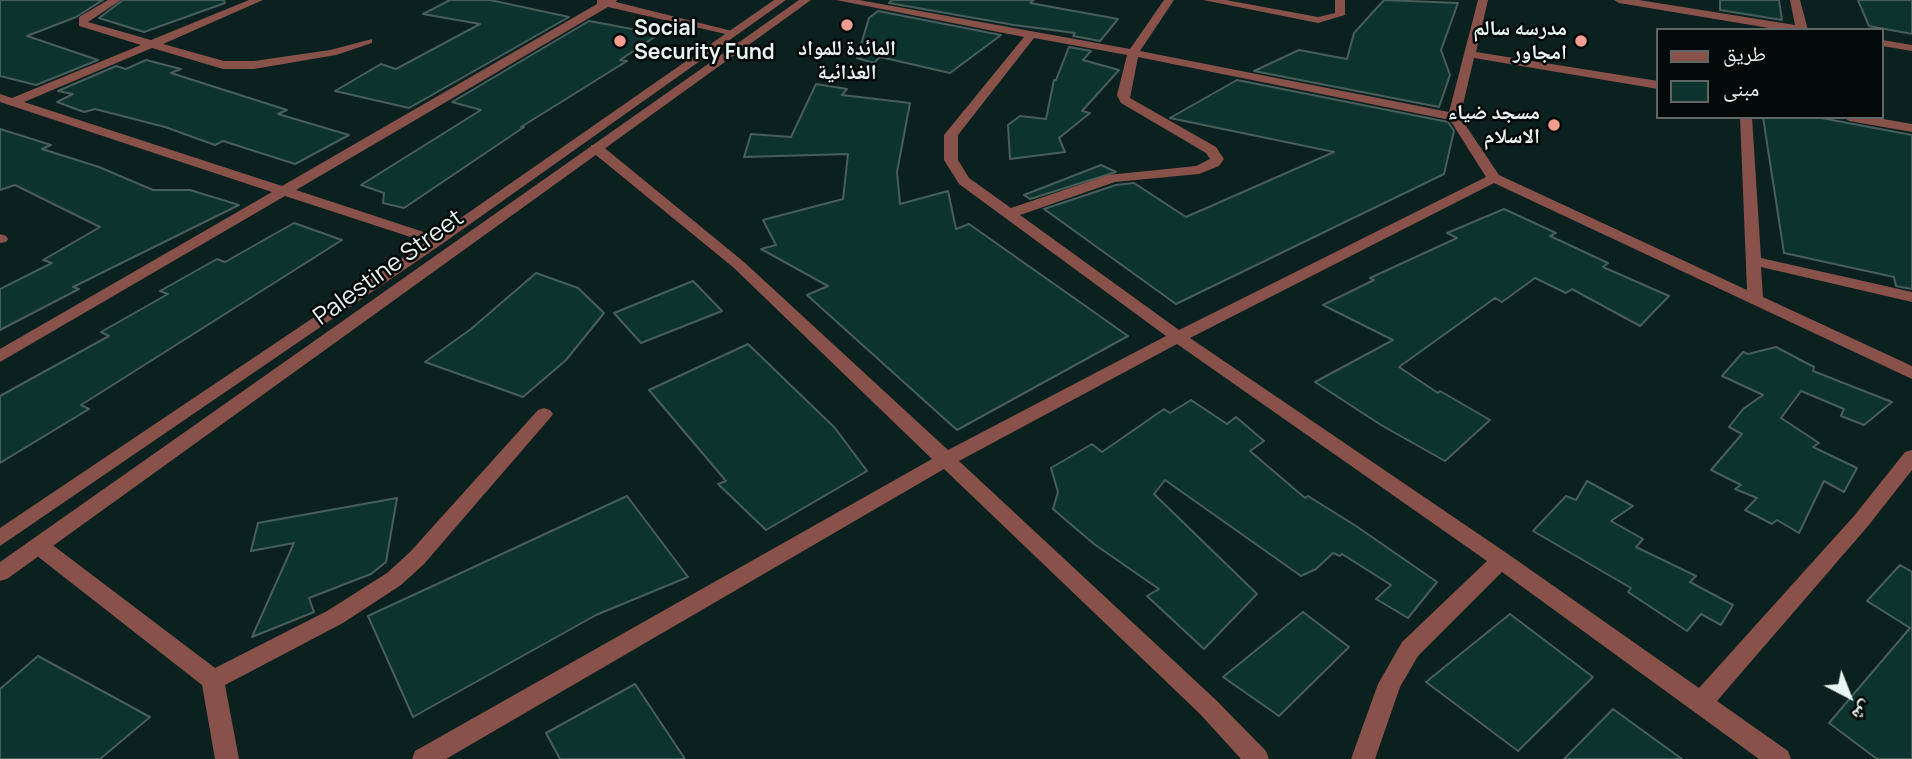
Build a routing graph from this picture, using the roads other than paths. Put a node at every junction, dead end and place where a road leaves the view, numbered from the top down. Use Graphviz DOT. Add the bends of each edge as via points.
graph roads {
  1 [pos="116,0"];
  2 [pos="258,0"];
  3 [pos="781,0"];
  4 [pos="806,0"];
  5 [pos="841,0"];
  6 [pos="1169,0"];
  7 [pos="1208,0"];
  8 [pos="1340,0"];
  9 [pos="1483,0"];
  10 [pos="1796,0"];
  11 [pos="603,1"];
  12 [pos="1626,1"];
  13 [pos="1791,28"];
  14 [pos="1803,28"];
  15 [pos="734,33"];
  16 [pos="1030,36"];
  17 [pos="368,41"];
  18 [pos="1884,43"];
  19 [pos="155,44"];
  20 [pos="1912,48"];
  21 [pos="1133,53"];
  22 [pos="1470,54"];
  23 [pos="684,68"];
  24 [pos="703,72"];
  25 [pos="1657,85"];
  26 [pos="4,102"];
  27 [pos="1454,117"];
  28 [pos="1746,119"];
  29 [pos="1860,119"];
  30 [pos="1912,128"];
  31 [pos="596,148"];
  32 [pos="1494,178"];
  33 [pos="286,192"];
  34 [pos="1009,214"];
  35 [pos="437,240"];
  36 [pos="1753,261"];
  37 [pos="1912,297"];
  38 [pos="1755,300"];
  39 [pos="1178,337"];
  40 [pos="0,356"];
  41 [pos="1912,373"];
  42 [pos="544,414"];
  43 [pos="1912,457"];
  44 [pos="945,460"];
  45 [pos="0,538"];
  46 [pos="39,546"];
  47 [pos="1502,560"];
  48 [pos="0,573"];
  49 [pos="213,680"];
  50 [pos="1702,701"];
  51 [pos="227,759"];
  52 [pos="424,759"];
  53 [pos="1257,759"];
  54 [pos="1363,759"];
  55 [pos="1779,759"];
  1 -- 19 [label="street" via="83,19 83,24"];
  2 -- 19 [label="street"];
  3 -- 15 [label="street, Palestine Street"];
  4 -- 24 [label="street, Palestine Street"];
  5 -- 16 [label="street"];
  6 -- 21 [label="street"];
  7 -- 8 [label="street" via="1318,20 1340,15"];
  9 -- 22 [label="street"];
  10 -- 14 [label="street"];
  11 -- 15 [label="street"];
  11 -- 33 [label="street"];
  12 -- 13 [label="street"];
  15 -- 23 [label="street, Palestine Street"];
  16 -- 21 [label="street"];
  16 -- 34 [label="street" via="951,135 956,172"];
  17 -- 19 [label="street" via="332,53 237,66"];
  18 -- 20 [label="street"];
  19 -- 26 [label="street"];
  21 -- 27 [label="street"];
  21 -- 34 [label="street" via="1125,100 1211,150 1217,159 1214,163 1199,170 1113,178"];
  22 -- 25 [label="street"];
  22 -- 27 [label="street"];
  23 -- 24 [label="street"];
  23 -- 35 [label="street, Palestine Street"];
  24 -- 31 [label="street, Palestine Street"];
  26 -- 33 [label="street"];
  27 -- 32 [label="street"];
  28 -- 36 [label="street"];
  29 -- 30 [label="street"];
  31 -- 44 [label="street" via="739,265"];
  31 -- 46 [label="street, Palestine Street"];
  32 -- 38 [label="street"];
  32 -- 39 [label="street"];
  33 -- 35 [label="street"];
  33 -- 40 [label="street"];
  34 -- 39 [label="street"];
  35 -- 45 [label="street, Palestine Street"];
  36 -- 37 [label="street"];
  36 -- 38 [label="street"];
  38 -- 41 [label="street"];
  39 -- 44 [label="street"];
  39 -- 47 [label="street"];
  42 -- 49 [label="street" via="394,579 335,617"];
  43 -- 50 [label="street"];
  44 -- 52 [label="street"];
  44 -- 53 [label="street" via="1198,697"];
  46 -- 48 [label="street, Palestine Street"];
  46 -- 49 [label="street"];
  47 -- 50 [label="street"];
  47 -- 54 [label="street" via="1410,649 1390,684"];
  49 -- 51 [label="street"];
  50 -- 55 [label="street"];
}
